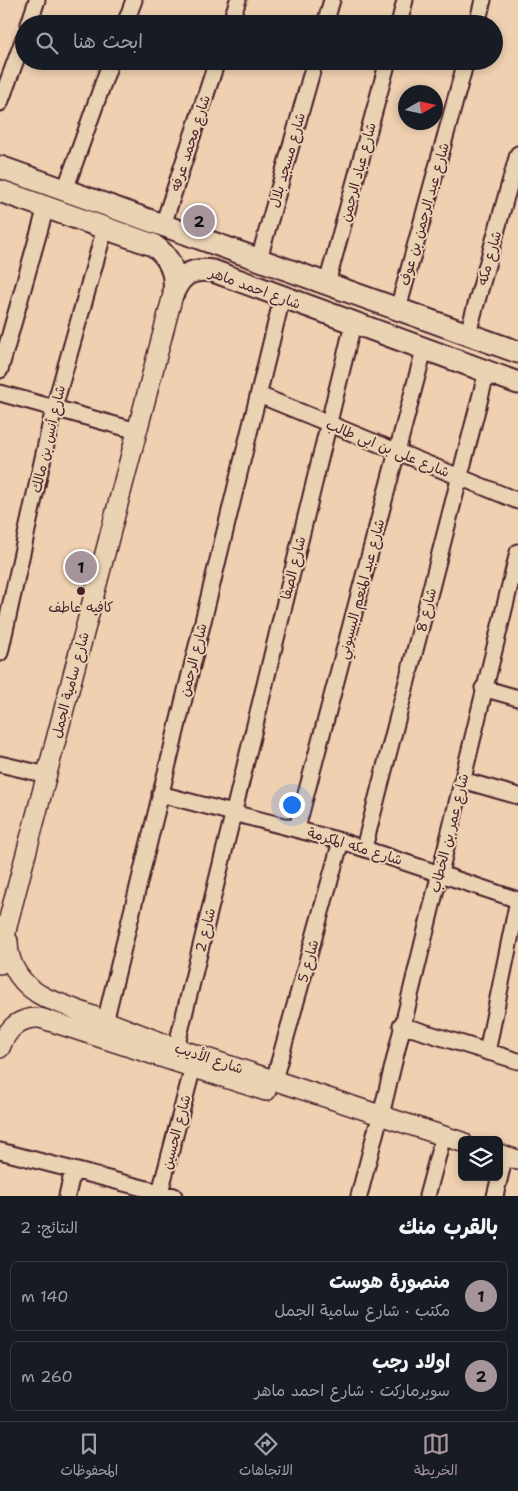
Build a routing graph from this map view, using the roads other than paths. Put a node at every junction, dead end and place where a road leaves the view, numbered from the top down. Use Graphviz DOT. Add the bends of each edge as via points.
graph roads {
  1 [pos="38,0"];
  2 [pos="134,0"];
  3 [pos="238,0"];
  4 [pos="332,0"];
  5 [pos="405,0"];
  6 [pos="483,0"];
  7 [pos="32,15"];
  8 [pos="128,15"];
  9 [pos="233,15"];
  10 [pos="328,15"];
  11 [pos="401,15"];
  12 [pos="479,15"];
  13 [pos="15,62"];
  14 [pos="109,70"];
  15 [pos="214,70"];
  16 [pos="312,70"];
  17 [pos="386,70"];
  18 [pos="464,70"];
  19 [pos="0,103"];
  20 [pos="518,154"];
  21 [pos="0,167"];
  22 [pos="65,190"];
  23 [pos="0,191"];
  24 [pos="46,207"];
  25 [pos="163,225"];
  26 [pos="105,228"];
  27 [pos="222,246"];
  28 [pos="259,259"];
  29 [pos="213,271"];
  30 [pos="327,284"];
  31 [pos="174,291"];
  32 [pos="282,298"];
  33 [pos="398,308"];
  34 [pos="353,324"];
  35 [pos="468,333"];
  36 [pos="424,350"];
  37 [pos="518,352"];
  38 [pos="0,370"];
  39 [pos="487,371"];
  40 [pos="518,383"];
  41 [pos="0,392"];
  42 [pos="259,395"];
  43 [pos="54,408"];
  44 [pos="329,424"];
  45 [pos="137,431"];
  46 [pos="398,452"];
  47 [pos="459,478"];
  48 [pos="518,501"];
  49 [pos="518,552"];
  50 [pos="0,653"];
  51 [pos="483,688"];
  52 [pos="518,698"];
  53 [pos="0,764"];
  54 [pos="47,775"];
  55 [pos="462,780"];
  56 [pos="160,794"];
  57 [pos="518,796"];
  58 [pos="233,812"];
  59 [pos="297,828"];
  60 [pos="341,841"];
  61 [pos="364,848"];
  62 [pos="439,872"];
  63 [pos="518,900"];
  64 [pos="8,922"];
  65 [pos="0,964"];
  66 [pos="105,1022"];
  67 [pos="402,1026"];
  68 [pos="0,1048"];
  69 [pos="176,1048"];
  70 [pos="488,1052"];
  71 [pos="518,1061"];
  72 [pos="193,1067"];
  73 [pos="274,1080"];
  74 [pos="379,1121"];
  75 [pos="458,1141"];
  76 [pos="440,1148"];
  77 [pos="0,1150"];
  78 [pos="458,1154"];
  79 [pos="507,1165"];
  80 [pos="73,1170"];
  81 [pos="164,1195"];
  82 [pos="67,1196"];
  83 [pos="359,1196"];
  84 [pos="427,1196"];
  85 [pos="495,1196"];
  1 -- 7 [label="street"];
  2 -- 8 [label="street"];
  3 -- 9 [label="street"];
  4 -- 10 [label="street"];
  5 -- 11 [label="street"];
  6 -- 12 [label="street"];
  13 -- 19 [label="street"];
  14 -- 22 [label="street"];
  15 -- 25 [label="street, شارع محمد عرفه"];
  16 -- 28 [label="street, شارع مسجد بلال"];
  17 -- 30 [label="street, شارع عباد الرحمن"];
  18 -- 33 [label="street, شارع عبد الرحمن بن عوف"];
  20 -- 35 [label="street, شارع مكه"];
  21 -- 22 [label="main road, شارع احمد ماهر"];
  22 -- 25 [label="main road, شارع احمد ماهر"];
  23 -- 24 [label="main road"];
  24 -- 26 [label="main road"];
  24 -- 38 [label="street"];
  25 -- 27 [label="main road, شارع احمد ماهر"];
  26 -- 31 [label="main road" via="160,250 173,269"];
  26 -- 43 [label="street, شارع أنس بن مالك"];
  27 -- 28 [label="main road, شارع احمد ماهر"];
  27 -- 29 [label="main road"];
  28 -- 30 [label="main road, شارع احمد ماهر"];
  29 -- 31 [label="main road, شارع احمد ماهر" via="189,273 182,277"];
  29 -- 32 [label="main road, شارع احمد ماهر"];
  30 -- 33 [label="main road, شارع احمد ماهر"];
  31 -- 45 [label="street, شارع سامية الجمل"];
  32 -- 34 [label="main road, شارع احمد ماهر"];
  32 -- 42 [label="street, شارع الرحمن"];
  33 -- 35 [label="main road, شارع احمد ماهر"];
  34 -- 36 [label="main road, شارع احمد ماهر"];
  34 -- 44 [label="street, شارع الصفا"];
  35 -- 37 [label="main road, شارع احمد ماهر"];
  36 -- 39 [label="main road, شارع احمد ماهر"];
  36 -- 46 [label="street, شارع عبد المنعم البسيوني"];
  39 -- 40 [label="main road, شارع احمد ماهر"];
  39 -- 47 [label="street, شارع 8"];
  41 -- 43 [label="street"];
  42 -- 44 [label="street, شارع على بن ابى طالب"];
  42 -- 56 [label="street, شارع الرحمن"];
  43 -- 45 [label="street"];
  43 -- 50 [label="street, شارع أنس بن مالك"];
  44 -- 46 [label="street, شارع على بن ابى طالب"];
  44 -- 58 [label="street, شارع الصفا"];
  45 -- 54 [label="street, شارع سامية الجمل"];
  46 -- 47 [label="street, شارع على بن ابى طالب"];
  46 -- 59 [label="street, شارع عبد المنعم البسيوني"];
  47 -- 48 [label="street, شارع على بن ابى طالب"];
  47 -- 61 [label="street, شارع 8"];
  49 -- 51 [label="street, شارع عمر بن الخطاب"];
  51 -- 52 [label="street"];
  51 -- 55 [label="street, شارع عمر بن الخطاب"];
  53 -- 54 [label="street"];
  54 -- 64 [label="street, شارع سامية الجمل"];
  55 -- 57 [label="street"];
  55 -- 62 [label="street, شارع عمر بن الخطاب"];
  56 -- 58 [label="street, شارع مكه المكرمة"];
  56 -- 66 [label="street, شارع الرحمن"];
  58 -- 59 [label="street, شارع مكه المكرمة"];
  58 -- 69 [label="street, شارع 2"];
  59 -- 60 [label="street, شارع مكه المكرمة"];
  60 -- 61 [label="street, شارع مكه المكرمة"];
  60 -- 73 [label="street, شارع 5"];
  61 -- 62 [label="street, شارع مكه المكرمة"];
  62 -- 63 [label="street, شارع مكه المكرمة"];
  62 -- 67 [label="street, شارع عمر بن الخطاب"];
  63 -- 70 [label="street"];
  64 -- 65 [label="street, شارع سامية الجمل"];
  64 -- 66 [label="street, شارع الأديب" via="12,963 28,987 46,998"];
  66 -- 69 [label="street, شارع الأديب"];
  67 -- 70 [label="street"];
  67 -- 74 [label="street, شارع عمر بن الخطاب"];
  68 -- 72 [label="street, شارع الأديب" via="6,1034 17,1023 40,1018"];
  69 -- 73 [label="street, شارع الأديب"];
  70 -- 71 [label="street"];
  72 -- 74 [label="street, شارع الأديب"];
  72 -- 81 [label="street, شارع الحسين"];
  73 -- 74 [label="street, شارع الأديب"];
  74 -- 75 [label="street, شارع الأديب"];
  74 -- 76 [label="street, شارع الأديب"];
  74 -- 83 [label="street, شارع عمر بن الخطاب"];
  76 -- 78 [label="street, شارع الأديب"];
  76 -- 84 [label="street"];
  77 -- 80 [label="street"];
  79 -- 85 [label="street"];
  80 -- 81 [label="street"];
  80 -- 82 [label="street"];
}
